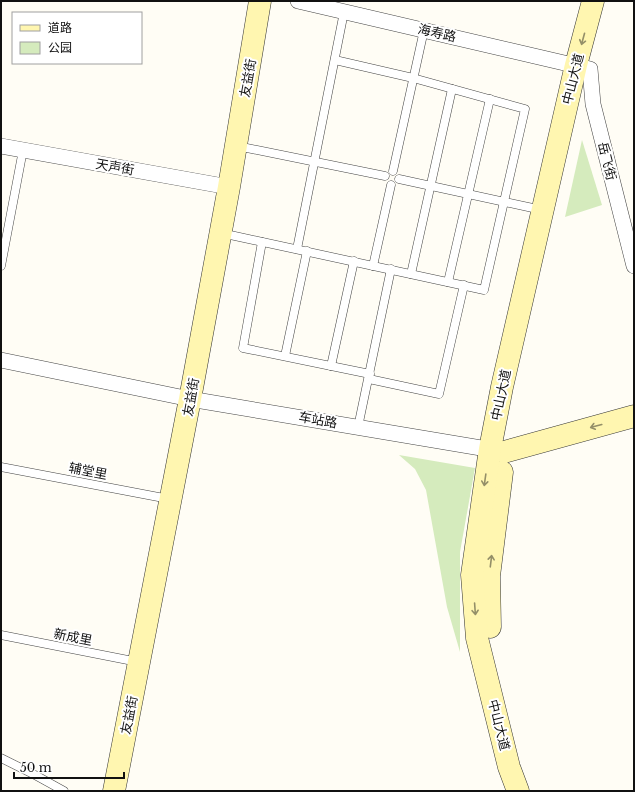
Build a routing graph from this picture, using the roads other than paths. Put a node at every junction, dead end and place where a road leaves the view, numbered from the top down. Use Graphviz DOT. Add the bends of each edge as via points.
graph roads {
  1 [pos="260,1"];
  2 [pos="298,1"];
  3 [pos="593,1"];
  4 [pos="608,1"];
  5 [pos="344,12"];
  6 [pos="424,30"];
  7 [pos="335,60"];
  8 [pos="583,67"];
  9 [pos="413,78"];
  10 [pos="452,89"];
  11 [pos="490,99"];
  12 [pos="1,146"];
  13 [pos="236,146"];
  14 [pos="23,150"];
  15 [pos="314,162"];
  16 [pos="394,171"];
  17 [pos="385,176"];
  18 [pos="399,179"];
  19 [pos="391,185"];
  20 [pos="431,186"];
  21 [pos="229,187"];
  22 [pos="467,194"];
  23 [pos="504,202"];
  24 [pos="542,210"];
  25 [pos="220,232"];
  26 [pos="262,242"];
  27 [pos="297,249"];
  28 [pos="307,251"];
  29 [pos="354,262"];
  30 [pos="1,266"];
  31 [pos="373,266"];
  32 [pos="634,266"];
  33 [pos="391,270"];
  34 [pos="411,274"];
  35 [pos="448,282"];
  36 [pos="464,285"];
  37 [pos="285,356"];
  38 [pos="1,360"];
  39 [pos="331,366"];
  40 [pos="369,376"];
  41 [pos="190,398"];
  42 [pos="634,416"];
  43 [pos="358,427"];
  44 [pos="497,450"];
  45 [pos="1,467"];
  46 [pos="171,500"];
  47 [pos="1,635"];
  48 [pos="139,662"];
  49 [pos="1,758"];
  50 [pos="64,791"];
  51 [pos="114,791"];
  52 [pos="518,791"];
  53 [pos="531,791"];
  1 -- 13 [label="main road, 友益街"];
  2 -- 5 [label="street, 海寿路"];
  3 -- 8 [label="main road, 中山大道, one-way"];
  4 -- 8 [label="main road, 中山大道"];
  5 -- 6 [label="street, 海寿路"];
  5 -- 7 [label="lane"];
  6 -- 8 [label="street, 海寿路"];
  6 -- 9 [label="lane"];
  7 -- 9 [label="lane"];
  7 -- 15 [label="lane"];
  8 -- 24 [label="main road, 中山大道"];
  8 -- 32 [label="street, 岳飞街"];
  8 -- 44 [label="main road, 中山大道" via="514,385"];
  9 -- 10 [label="lane"];
  9 -- 16 [label="lane"];
  10 -- 11 [label="lane"];
  10 -- 20 [label="lane"];
  11 -- 22 [label="lane"];
  11 -- 23 [label="lane" via="525,109"];
  12 -- 14 [label="street, 天声街"];
  13 -- 15 [label="lane"];
  13 -- 21 [label="main road, 友益街"];
  14 -- 21 [label="street, 天声街"];
  14 -- 30 [label="lane"];
  15 -- 17 [label="lane"];
  15 -- 27 [label="lane"];
  16 -- 17 [label="lane" via="387,172"];
  16 -- 18 [label="lane"];
  17 -- 19 [label="lane"];
  18 -- 19 [label="lane"];
  18 -- 20 [label="lane"];
  19 -- 31 [label="lane"];
  20 -- 22 [label="lane"];
  20 -- 34 [label="lane"];
  21 -- 25 [label="main road, 友益街"];
  22 -- 23 [label="lane"];
  22 -- 35 [label="lane"];
  23 -- 24 [label="lane"];
  23 -- 36 [label="lane" via="484,290"];
  24 -- 44 [label="main road, 中山大道" via="502,387"];
  25 -- 26 [label="lane"];
  25 -- 41 [label="main road, 友益街"];
  26 -- 27 [label="lane"];
  26 -- 37 [label="lane" via="243,348"];
  27 -- 28 [label="lane"];
  28 -- 29 [label="lane"];
  28 -- 37 [label="lane"];
  29 -- 31 [label="lane"];
  29 -- 39 [label="lane"];
  31 -- 33 [label="lane"];
  33 -- 34 [label="lane"];
  33 -- 40 [label="lane"];
  34 -- 35 [label="lane"];
  35 -- 36 [label="lane"];
  36 -- 40 [label="lane" via="439,394"];
  37 -- 39 [label="lane"];
  38 -- 41 [label="street, 车站路"];
  39 -- 40 [label="lane"];
  40 -- 43 [label="lane"];
  41 -- 43 [label="street, 车站路"];
  41 -- 46 [label="main road, 友益街"];
  42 -- 44 [label="main road, 车站路, one-way"];
  43 -- 44 [label="street, 车站路"];
  44 -- 52 [label="main road, 中山大道, one-way" via="472,576 477,638 509,767"];
  53 -- 44 [label="main road, 中山大道, one-way" via="498,668 490,625 489,576"];
  45 -- 46 [label="lane, 辅堂里"];
  46 -- 48 [label="main road, 友益街"];
  47 -- 48 [label="lane, 新成里"];
  48 -- 51 [label="main road, 友益街"];
  49 -- 50 [label="lane"];
}
